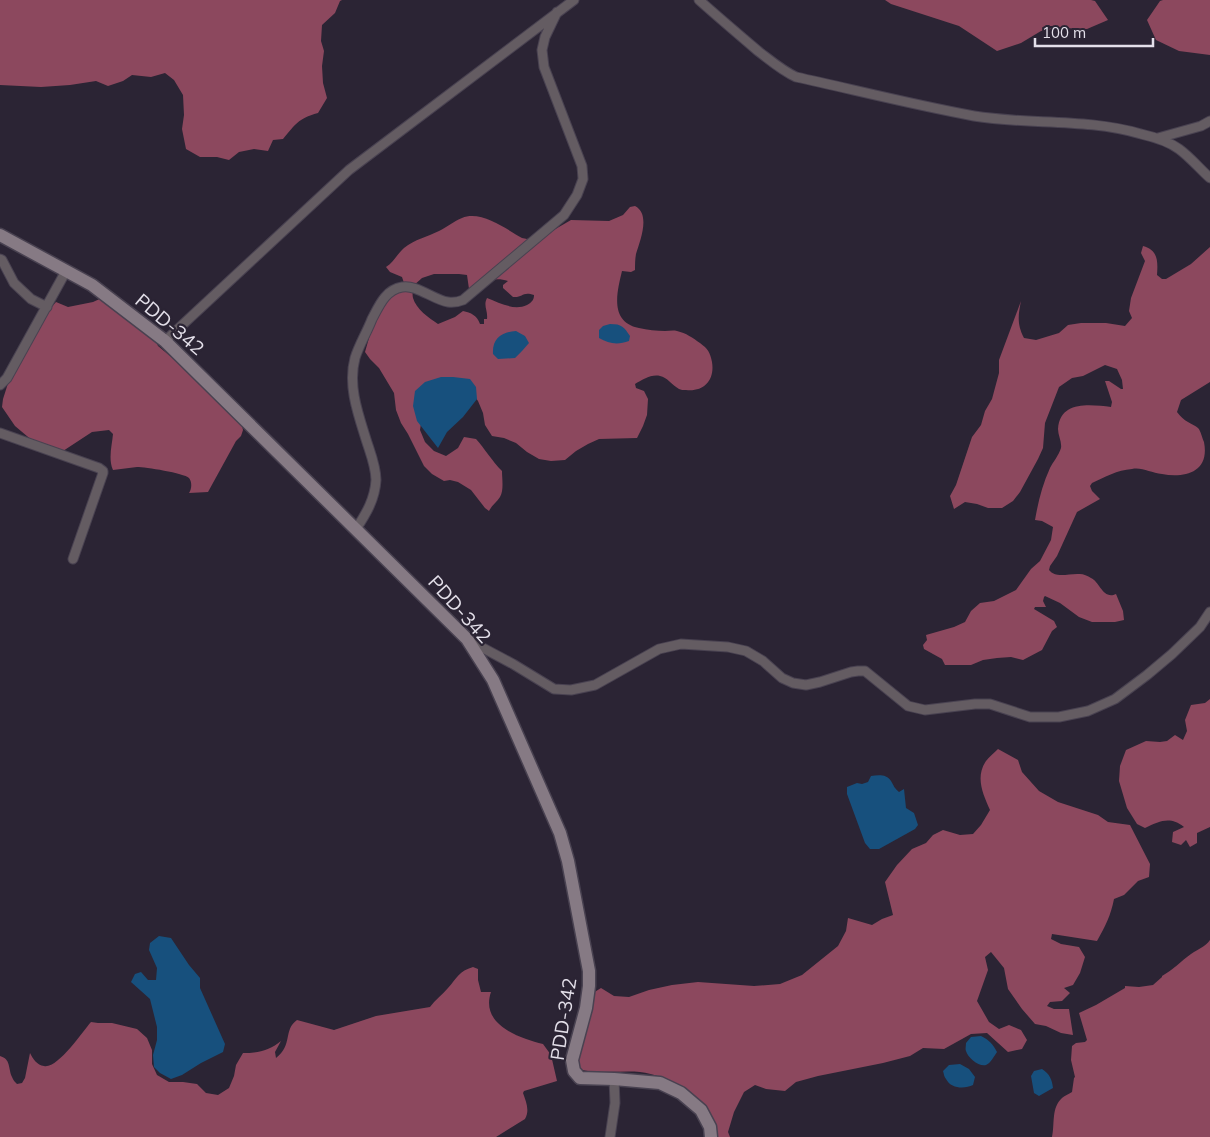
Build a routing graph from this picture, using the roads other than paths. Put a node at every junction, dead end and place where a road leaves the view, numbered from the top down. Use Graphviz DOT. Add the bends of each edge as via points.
graph roads {
  1 [pos="574,0"];
  2 [pos="699,0"];
  3 [pos="556,12"];
  4 [pos="1210,121"];
  5 [pos="1158,138"];
  6 [pos="1210,178"];
  7 [pos="0,235"];
  8 [pos="0,259"];
  9 [pos="66,271"];
  10 [pos="46,307"];
  11 [pos="165,341"];
  12 [pos="0,386"];
  13 [pos="0,433"];
  14 [pos="356,529"];
  15 [pos="73,559"];
  16 [pos="1209,613"];
  17 [pos="467,639"];
  18 [pos="614,1079"];
  19 [pos="610,1137"];
  20 [pos="711,1137"];
  1 -- 3 [label="street"];
  2 -- 5 [label="street" via="776,66 796,77 976,116 1121,128"];
  3 -- 11 [label="street" via="349,170"];
  3 -- 14 [label="street" via="542,50 544,66 584,179 564,215 463,300 447,302 410,287 402,287 389,292 381,302 352,372 353,392 376,480 373,498"];
  4 -- 5 [label="street"];
  5 -- 6 [label="street" via="1179,150"];
  7 -- 9 [label="street, PDD-342 / PDD-342"];
  8 -- 10 [label="street" via="14,283 31,299"];
  9 -- 10 [label="street"];
  9 -- 11 [label="street, PDD-342 / PDD-342" via="92,285"];
  10 -- 12 [label="street"];
  11 -- 14 [label="street, PDD-342 / PDD-342"];
  13 -- 15 [label="street" via="102,471"];
  14 -- 17 [label="street, PDD-342 / PDD-342"];
  16 -- 17 [label="street" via="1172,654 1115,699 1088,711 1059,717 1030,717 990,704 925,710 908,706 865,671 806,685 782,678 746,651 681,644 659,648 594,685 571,690 554,689"];
  17 -- 18 [label="street, PDD-342 / PDD-342" via="493,680 560,833 568,861 589,971 586,1008 572,1060 574,1071 580,1078"];
  18 -- 19 [label="street"];
  18 -- 20 [label="street, PDD-342 / PDD-342" via="660,1083 681,1093 701,1110 710,1127"];
}
